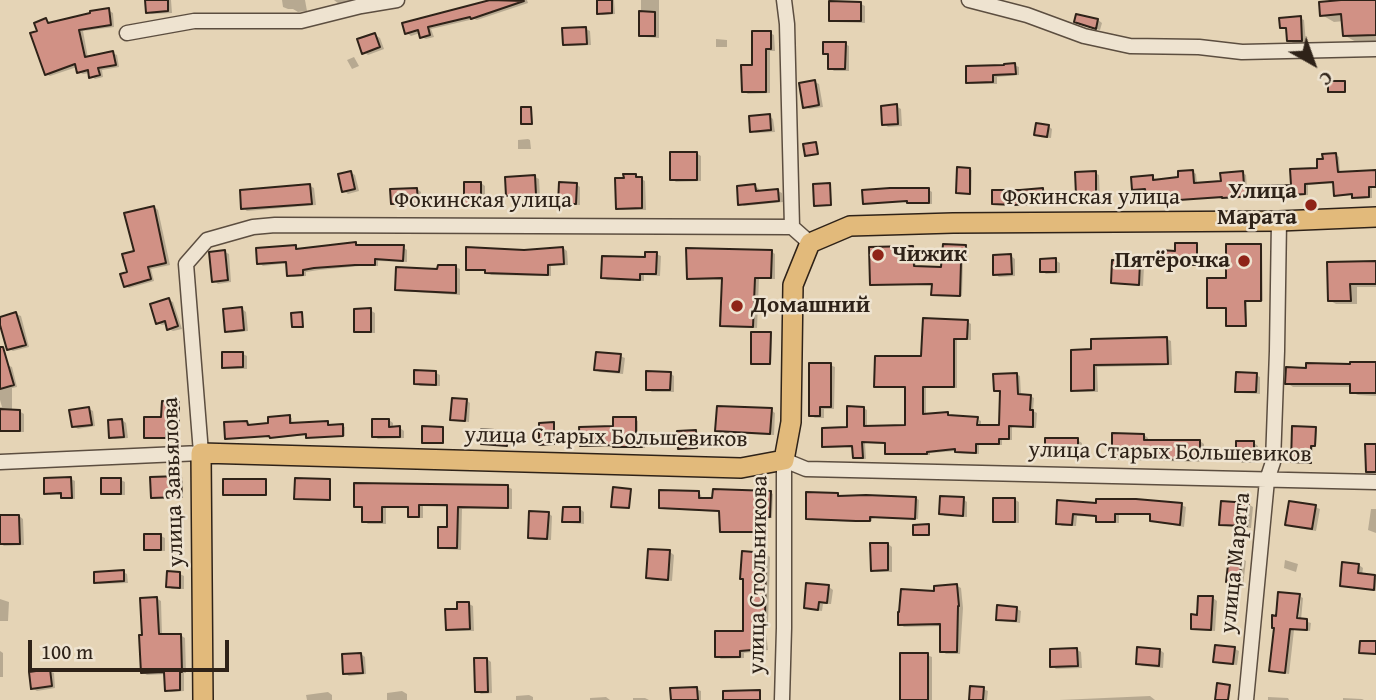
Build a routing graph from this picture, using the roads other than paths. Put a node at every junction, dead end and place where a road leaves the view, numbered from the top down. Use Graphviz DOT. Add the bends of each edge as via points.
graph roads {
  1 [pos="397,0"];
  2 [pos="784,0"];
  3 [pos="969,0"];
  4 [pos="127,33"];
  5 [pos="1376,49"];
  6 [pos="1376,217"];
  7 [pos="1279,220"];
  8 [pos="792,227"];
  9 [pos="810,243"];
  10 [pos="186,264"];
  11 [pos="201,453"];
  12 [pos="784,460"];
  13 [pos="0,462"];
  14 [pos="1268,480"];
  15 [pos="1376,482"];
  16 [pos="203,700"];
  17 [pos="782,700"];
  18 [pos="1246,700"];
  1 -- 4 [label="street" via="301,21 194,21"];
  2 -- 8 [label="street"];
  3 -- 5 [label="street" via="1130,46 1242,52"];
  6 -- 7 [label="main road, Фокинская улица"];
  7 -- 9 [label="main road, Фокинская улица" via="850,226"];
  7 -- 14 [label="street, улица Марата" via="1273,462"];
  8 -- 9 [label="street"];
  8 -- 10 [label="street, Фокинская улица" via="275,225 207,240"];
  9 -- 12 [label="main road, улица Стольникова" via="793,285 791,422"];
  10 -- 11 [label="street, улица Завьялова"];
  11 -- 12 [label="main road, улица Старых Большевиков" via="741,468"];
  11 -- 13 [label="street, улица Старых Большевиков"];
  11 -- 16 [label="main road, улица Завьялова"];
  12 -- 14 [label="street, улица Старых Большевиков" via="806,469"];
  12 -- 17 [label="street, улица Стольникова"];
  14 -- 15 [label="street, улица Старых Большевиков"];
  14 -- 18 [label="street, улица Марата"];
}
